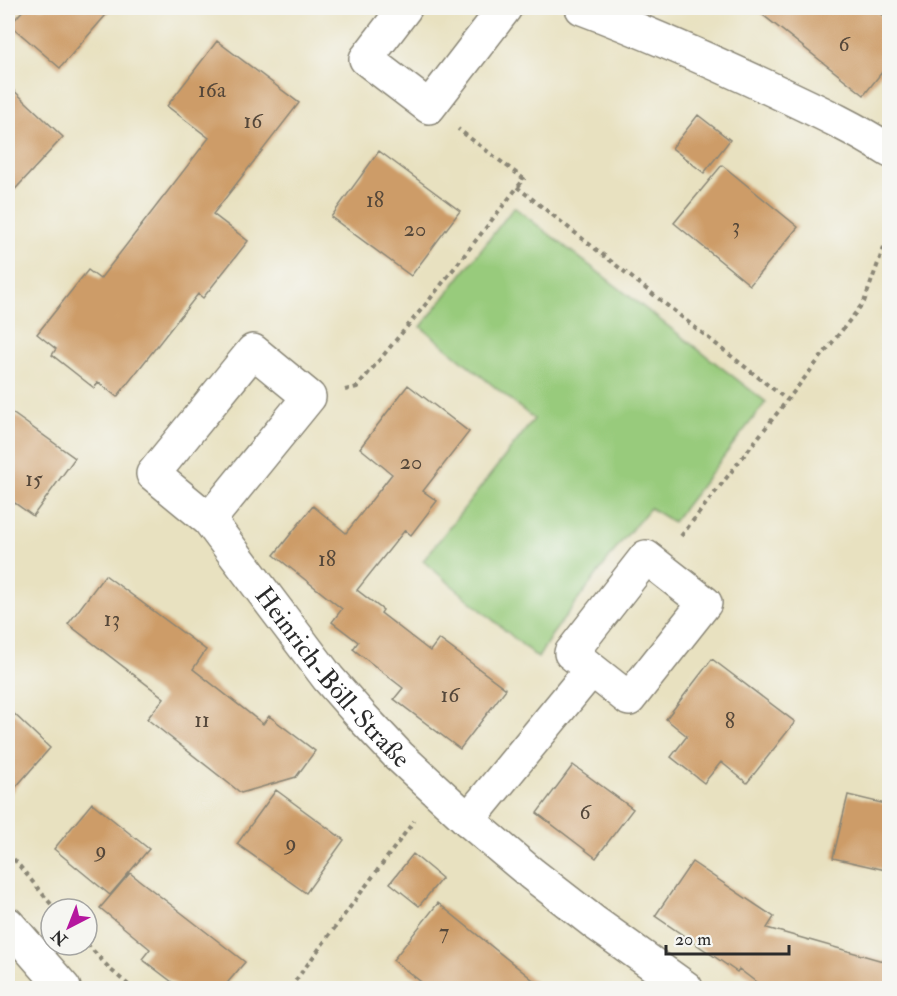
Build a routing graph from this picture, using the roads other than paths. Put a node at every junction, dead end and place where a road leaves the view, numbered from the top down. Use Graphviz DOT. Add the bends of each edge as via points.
graph roads {
  1 [pos="405,8"];
  2 [pos="505,8"];
  3 [pos="582,8"];
  4 [pos="890,150"];
  5 [pos="209,520"];
  6 [pos="591,670"];
  7 [pos="468,820"];
  8 [pos="8,924"];
  9 [pos="64,988"];
  10 [pos="686,988"];
  1 -- 2 [label="street" via="366,59 429,107"];
  3 -- 4 [label="street" via="757,82"];
  5 -- 5 [label="street, Heinrich-Böll-Straße" via="309,397 253,351 153,474"];
  5 -- 7 [label="street, Heinrich-Böll-Straße" via="328,678 392,748"];
  6 -- 6 [label="street" via="629,699 705,603 646,557 571,653"];
  6 -- 7 [label="street"];
  7 -- 10 [label="street, Heinrich-Böll-Straße" via="595,923"];
  8 -- 9 [label="street"];
}
